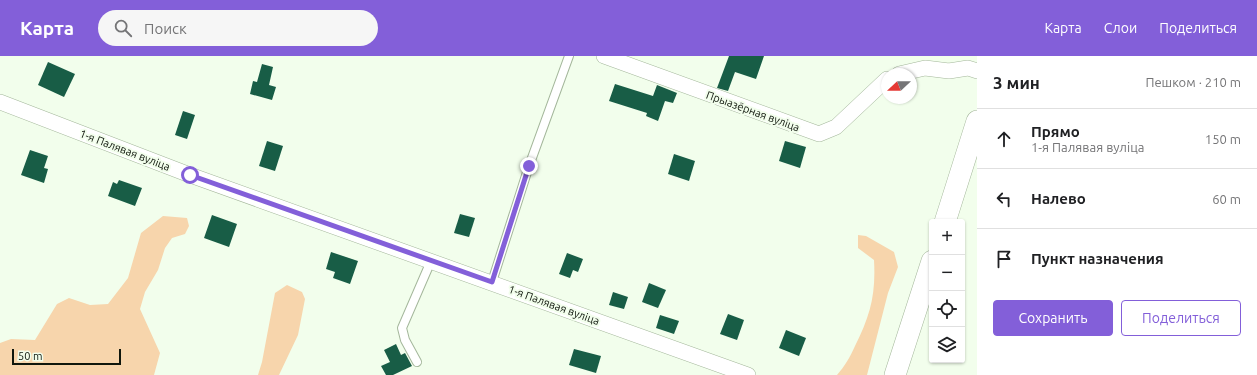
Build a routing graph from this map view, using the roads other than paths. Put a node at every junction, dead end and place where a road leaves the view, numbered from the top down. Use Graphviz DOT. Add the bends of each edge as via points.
graph roads {
  1 [pos="569,56"];
  2 [pos="604,56"];
  3 [pos="917,70"];
  4 [pos="977,71"];
  5 [pos="881,85"];
  6 [pos="0,102"];
  7 [pos="977,121"];
  8 [pos="945,219"];
  9 [pos="431,261"];
  10 [pos="929,270"];
  11 [pos="492,282"];
  12 [pos="417,362"];
  13 [pos="748,375"];
  14 [pos="895,375"];
  1 -- 11 [label="lane" via="529,166"];
  2 -- 5 [label="street, Прыазёрная вуліца" via="819,134 836,127"];
  3 -- 4 [label="street" via="925,68 949,71 968,68"];
  6 -- 9 [label="street, 1-я Палявая вуліца" via="190,175"];
  7 -- 8 [label="main road"];
  9 -- 11 [label="street, 1-я Палявая вуліца"];
  9 -- 12 [label="lane" via="402,328 405,340"];
  10 -- 14 [label="main road"];
  11 -- 13 [label="street, 1-я Палявая вуліца"];
}
